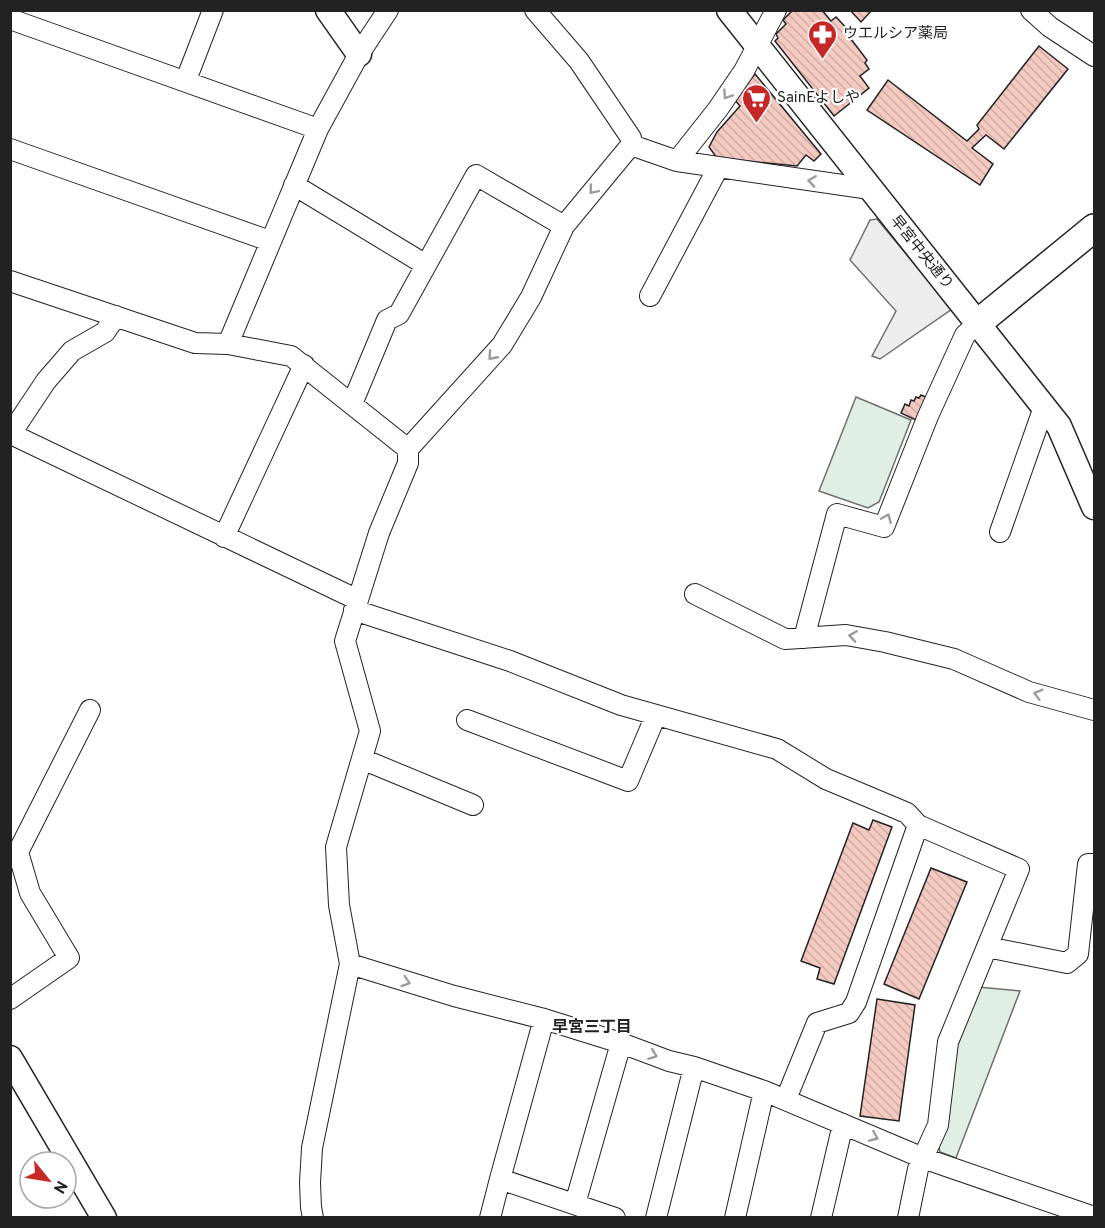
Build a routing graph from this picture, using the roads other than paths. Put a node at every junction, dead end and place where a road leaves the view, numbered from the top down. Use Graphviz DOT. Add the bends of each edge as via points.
graph roads {
  1 [pos="213,10"];
  2 [pos="328,10"];
  3 [pos="388,10"];
  4 [pos="535,10"];
  5 [pos="729,10"];
  6 [pos="776,10"];
  7 [pos="1030,10"];
  8 [pos="10,20"];
  9 [pos="758,45"];
  10 [pos="359,54"];
  11 [pos="1095,56"];
  12 [pos="186,80"];
  13 [pos="318,129"];
  14 [pos="631,146"];
  15 [pos="10,149"];
  16 [pos="677,161"];
  17 [pos="718,168"];
  18 [pos="294,185"];
  19 [pos="870,189"];
  20 [pos="564,226"];
  21 [pos="1095,228"];
  22 [pos="270,242"];
  23 [pos="426,265"];
  24 [pos="10,281"];
  25 [pos="650,296"];
  26 [pos="116,316"];
  27 [pos="978,323"];
  28 [pos="228,344"];
  29 [pos="304,365"];
  30 [pos="352,404"];
  31 [pos="1044,407"];
  32 [pos="11,434"];
  33 [pos="408,456"];
  34 [pos="1095,507"];
  35 [pos="1000,532"];
  36 [pos="224,537"];
  37 [pos="694,594"];
  38 [pos="356,605"];
  39 [pos="804,638"];
  40 [pos="90,710"];
  41 [pos="1095,710"];
  42 [pos="656,715"];
  43 [pos="467,720"];
  44 [pos="362,759"];
  45 [pos="473,805"];
  46 [pos="918,825"];
  47 [pos="1095,864"];
  48 [pos="987,947"];
  49 [pos="350,964"];
  50 [pos="10,999"];
  51 [pos="544,1019"];
  52 [pos="621,1043"];
  53 [pos="10,1058"];
  54 [pos="694,1067"];
  55 [pos="764,1091"];
  56 [pos="786,1099"];
  57 [pos="843,1124"];
  58 [pos="923,1158"];
  59 [pos="500,1179"];
  60 [pos="575,1204"];
  61 [pos="1087,1215"];
  62 [pos="104,1218"];
  63 [pos="313,1218"];
  64 [pos="490,1218"];
  65 [pos="615,1218"];
  66 [pos="656,1218"];
  67 [pos="735,1218"];
  68 [pos="821,1218"];
  69 [pos="908,1218"];
  1 -- 12 [label="street"];
  2 -- 10 [label="street"];
  3 -- 10 [label="street"];
  4 -- 14 [label="street" via="579,61 631,138"];
  5 -- 9 [label="street, 早宮中央通り"];
  6 -- 9 [label="street"];
  7 -- 11 [label="street"];
  8 -- 12 [label="street"];
  9 -- 16 [label="street, one-way" via="718,109"];
  9 -- 19 [label="street, 早宮中央通り"];
  10 -- 13 [label="street"];
  12 -- 13 [label="street"];
  13 -- 18 [label="street"];
  14 -- 16 [label="street"];
  14 -- 20 [label="street, one-way"];
  15 -- 22 [label="street"];
  16 -- 17 [label="street"];
  19 -- 17 [label="street, one-way"];
  17 -- 25 [label="street"];
  18 -- 22 [label="street"];
  18 -- 23 [label="street"];
  19 -- 27 [label="street, 早宮中央通り"];
  20 -- 23 [label="street" via="476,175"];
  20 -- 33 [label="street, one-way" via="531,297 502,345"];
  21 -- 27 [label="main road"];
  22 -- 28 [label="street"];
  23 -- 30 [label="street" via="399,314 387,320"];
  24 -- 26 [label="street"];
  26 -- 28 [label="street" via="195,344"];
  26 -- 32 [label="street" via="105,332 72,351 46,381"];
  27 -- 31 [label="street, 早宮中央通り"];
  39 -- 27 [label="street, one-way" via="837,514 884,527 960,345"];
  28 -- 29 [label="street" via="291,356"];
  29 -- 30 [label="street"];
  29 -- 36 [label="street"];
  30 -- 33 [label="street"];
  31 -- 34 [label="street, 早宮中央通り" via="1063,433"];
  31 -- 35 [label="street"];
  32 -- 36 [label="street"];
  33 -- 38 [label="street"];
  36 -- 38 [label="street"];
  37 -- 39 [label="street" via="785,639"];
  38 -- 42 [label="street"];
  38 -- 44 [label="street" via="345,641 370,731"];
  41 -- 39 [label="street, one-way" via="1029,692 954,659 846,635"];
  40 -- 50 [label="street" via="18,852 30,893 69,958"];
  42 -- 43 [label="street" via="628,781"];
  42 -- 46 [label="street" via="777,749 826,779 907,813"];
  44 -- 45 [label="street"];
  44 -- 49 [label="street" via="336,847 339,905"];
  46 -- 48 [label="street" via="1019,869"];
  46 -- 56 [label="street" via="856,1002 849,1013 817,1023"];
  47 -- 48 [label="street" via="1088,864 1078,954 1067,963"];
  48 -- 58 [label="street" via="948,1042 938,1125"];
  49 -- 51 [label="street, one-way"];
  49 -- 63 [label="street" via="312,1148"];
  51 -- 52 [label="street"];
  51 -- 59 [label="street"];
  52 -- 54 [label="street, one-way"];
  52 -- 60 [label="street"];
  53 -- 62 [label="street"];
  54 -- 55 [label="street"];
  54 -- 66 [label="street"];
  55 -- 56 [label="street"];
  55 -- 67 [label="street"];
  56 -- 57 [label="street"];
  57 -- 58 [label="street, one-way"];
  57 -- 68 [label="street"];
  58 -- 61 [label="street"];
  58 -- 69 [label="street"];
  59 -- 60 [label="street"];
  59 -- 64 [label="street"];
  60 -- 65 [label="street"];
}
